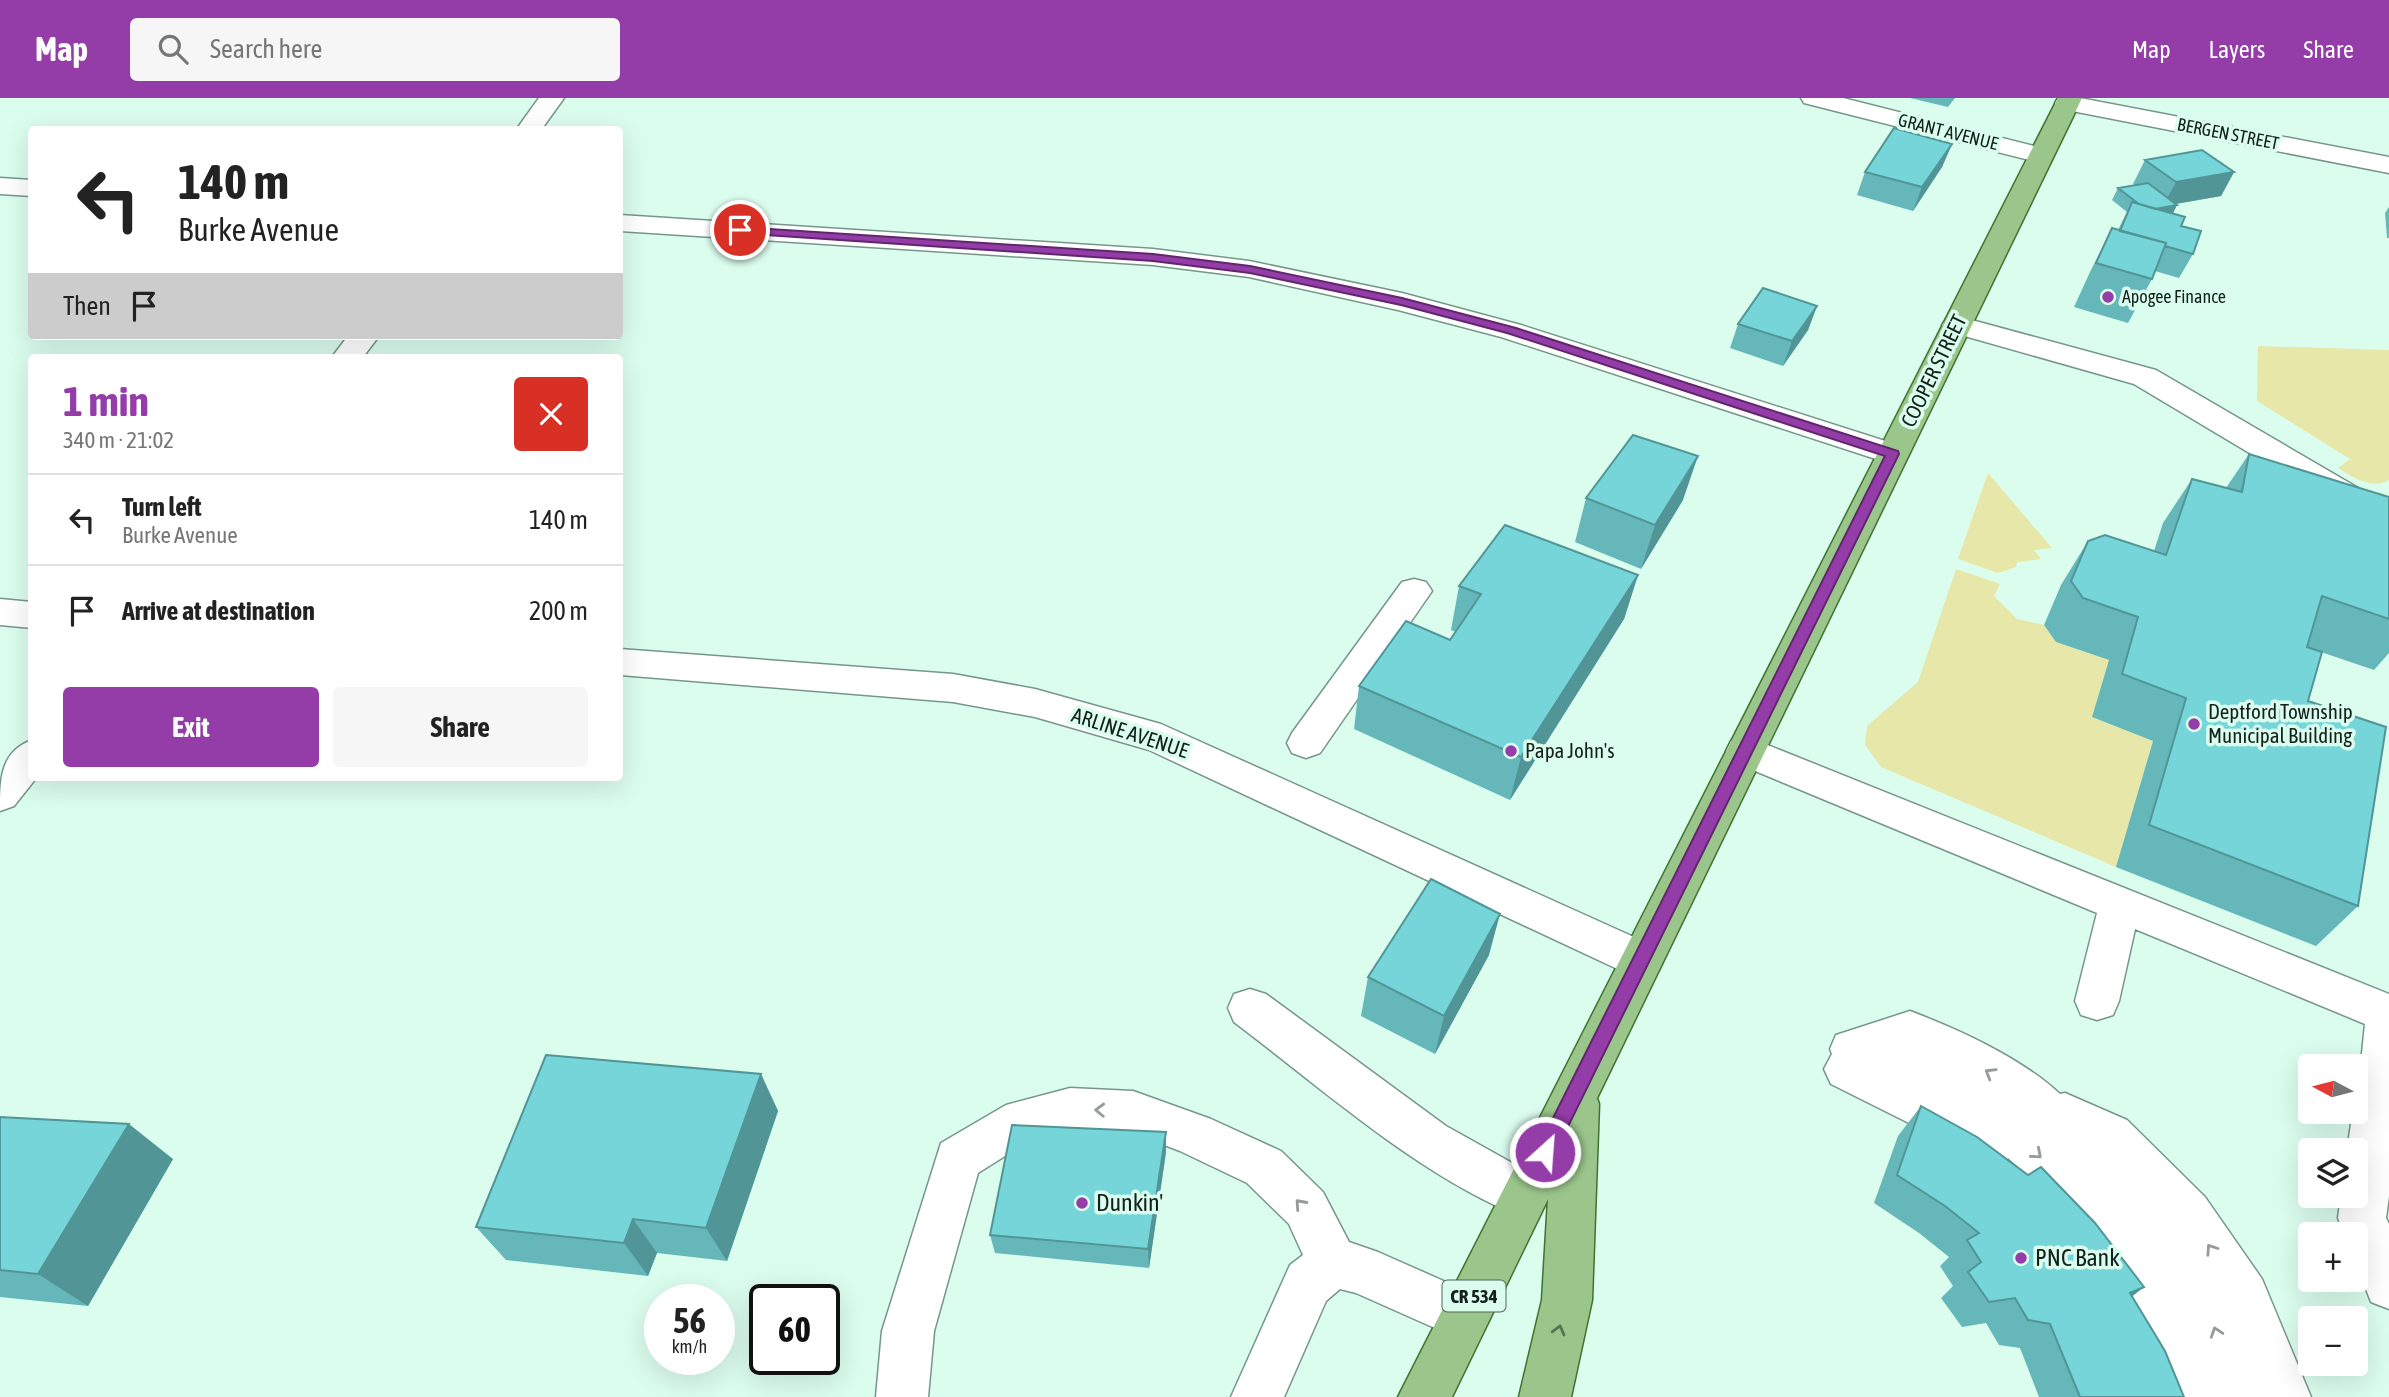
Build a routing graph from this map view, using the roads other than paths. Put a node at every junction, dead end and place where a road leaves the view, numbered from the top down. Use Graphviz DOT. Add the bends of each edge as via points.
graph roads {
  1 [pos="552,98"];
  2 [pos="1813,98"];
  3 [pos="2068,100"];
  4 [pos="531,126"];
  5 [pos="2041,155"];
  6 [pos="2389,165"];
  7 [pos="0,186"];
  8 [pos="28,188"];
  9 [pos="623,223"];
  10 [pos="1957,325"];
  11 [pos="361,340"];
  12 [pos="349,354"];
  13 [pos="1893,454"];
  14 [pos="2389,521"];
  15 [pos="1414,591"];
  16 [pos="0,612"];
  17 [pos="28,615"];
  18 [pos="623,662"];
  19 [pos="1306,743"];
  20 [pos="1745,751"];
  21 [pos="28,760"];
  22 [pos="0,795"];
  23 [pos="2120,904"];
  24 [pos="1641,960"];
  25 [pos="2097,1001"];
  26 [pos="1250,1008"];
  27 [pos="2389,1014"];
  28 [pos="1845,1068"];
  29 [pos="1577,1089"];
  30 [pos="2029,1096"];
  31 [pos="1524,1195"];
  32 [pos="1333,1263"];
  33 [pos="2389,1284"];
  34 [pos="1464,1317"];
  35 [pos="2185,1389"];
  36 [pos="902,1397"];
  37 [pos="1257,1397"];
  38 [pos="1424,1397"];
  39 [pos="1545,1397"];
  40 [pos="2238,1397"];
  41 [pos="2285,1397"];
  1 -- 4 [label="street"];
  2 -- 5 [label="street, GRANT AVENUE"];
  3 -- 5 [label="main road, COOPER STREET / CR 534"];
  3 -- 6 [label="street, BERGEN STREET"];
  5 -- 10 [label="main road, COOPER STREET / CR 534"];
  7 -- 8 [label="street"];
  9 -- 13 [label="street" via="1153,257 1250,269 1511,331"];
  10 -- 13 [label="main road, COOPER STREET / CR 534"];
  10 -- 14 [label="street" via="2145,377"];
  11 -- 12 [label="street"];
  13 -- 20 [label="main road, COOPER STREET / CR 534"];
  15 -- 19 [label="street"];
  16 -- 17 [label="street"];
  18 -- 24 [label="street, ARLINE AVENUE" via="953,688 1035,703 1161,739"];
  20 -- 23 [label="street"];
  20 -- 24 [label="main road, COOPER STREET / CR 534"];
  21 -- 22 [label="street"];
  23 -- 25 [label="street"];
  23 -- 27 [label="street"];
  24 -- 29 [label="main road, COOPER STREET / CR 534"];
  26 -- 31 [label="street" via="1430,1142"];
  27 -- 33 [label="street" via="2362,1218"];
  28 -- 35 [label="street" via="1941,1116 2047,1203 2130,1306"];
  29 -- 31 [label="main road, COOPER STREET / CR 534"];
  39 -- 29 [label="main road, one-way" via="1567,1300"];
  30 -- 35 [label="street, one-way" via="1956,1052 1910,1031 1852,1049 1930,1077 1992,1115 2049,1164 2149,1280 2170,1329"];
  40 -- 30 [label="street, one-way" via="2209,1310 2155,1224"];
  41 -- 30 [label="street, one-way" via="2244,1297 2188,1214 2110,1135"];
  31 -- 34 [label="main road, COOPER STREET / CR 534"];
  32 -- 34 [label="street" via="1360,1269"];
  32 -- 36 [label="street, one-way" via="1306,1208 1264,1167 1194,1134 1133,1112 1070,1109 1022,1120 958,1159 908,1331"];
  32 -- 37 [label="street" via="1308,1283"];
  34 -- 38 [label="main road, COOPER STREET / CR 534"];
}
